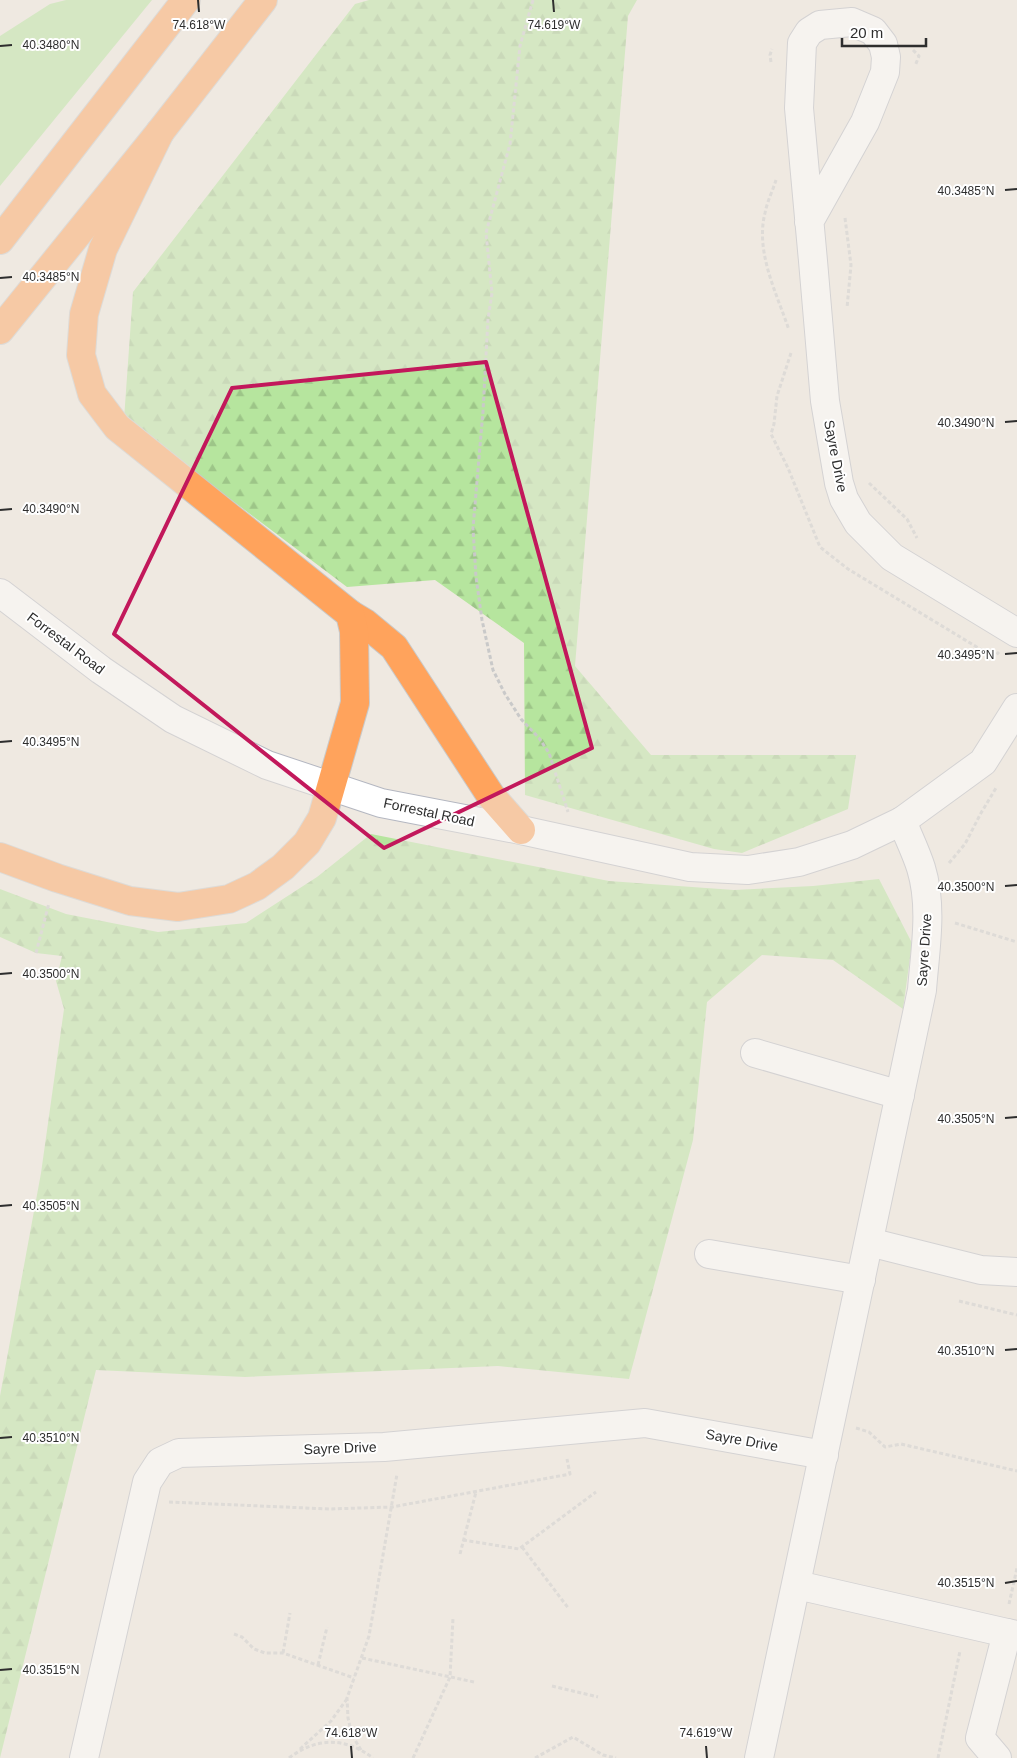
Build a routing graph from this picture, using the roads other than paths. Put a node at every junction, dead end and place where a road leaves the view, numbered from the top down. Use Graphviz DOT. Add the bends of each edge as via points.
graph roads {
  1 [pos="186,0"];
  2 [pos="263,0"];
  3 [pos="160,132"];
  4 [pos="809,222"];
  5 [pos="0,240"];
  6 [pos="0,330"];
  7 [pos="0,593"];
  8 [pos="350,614"];
  9 [pos="1017,633"];
  10 [pos="1017,708"];
  11 [pos="330,786"];
  12 [pos="902,821"];
  13 [pos="521,830"];
  14 [pos="0,857"];
  15 [pos="755,1052"];
  16 [pos="900,1095"];
  17 [pos="869,1242"];
  18 [pos="709,1254"];
  19 [pos="1017,1272"];
  20 [pos="861,1280"];
  21 [pos="824,1455"];
  22 [pos="797,1585"];
  23 [pos="1010,1626"];
  24 [pos="84,1758"];
  25 [pos="759,1758"];
  26 [pos="997,1758"];
  1 -- 5 [label="highway"];
  2 -- 3 [label="highway"];
  3 -- 6 [label="highway"];
  3 -- 8 [label="highway" via="103,249 84,314 81,355 92,394 117,427"];
  4 -- 4 [label="street, Sayre Drive" via="865,122 885,72 886,57 882,44 873,32 852,22 820,25 809,32 802,43 799,108"];
  4 -- 9 [label="street, Sayre Drive" via="825,401 844,500 858,523 892,557"];
  7 -- 11 [label="street, Forrestal Road" via="101,670 173,719 267,765"];
  8 -- 11 [label="highway" via="354,631 355,703"];
  8 -- 13 [label="highway" via="394,647 491,796"];
  10 -- 12 [label="street" via="983,762"];
  11 -- 13 [label="street, Forrestal Road" via="381,803"];
  11 -- 14 [label="highway" via="322,818 307,844 257,886 229,899 178,907 130,901"];
  12 -- 13 [label="street, Forrestal Road" via="852,845 799,862 748,870 690,867"];
  12 -- 16 [label="street, Sayre Drive" via="921,868 928,914 922,990"];
  15 -- 16 [label="street"];
  16 -- 17 [label="street, Sayre Drive"];
  17 -- 19 [label="street" via="981,1270"];
  17 -- 20 [label="street, Sayre Drive"];
  18 -- 20 [label="street"];
  20 -- 21 [label="street, Sayre Drive"];
  21 -- 22 [label="street, Sayre Drive"];
  21 -- 24 [label="street, Sayre Drive" via="645,1423 384,1446 178,1453 160,1462 147,1482"];
  22 -- 23 [label="street" via="965,1624"];
  22 -- 25 [label="street, Sayre Drive"];
  23 -- 26 [label="street" via="980,1738"];
}
